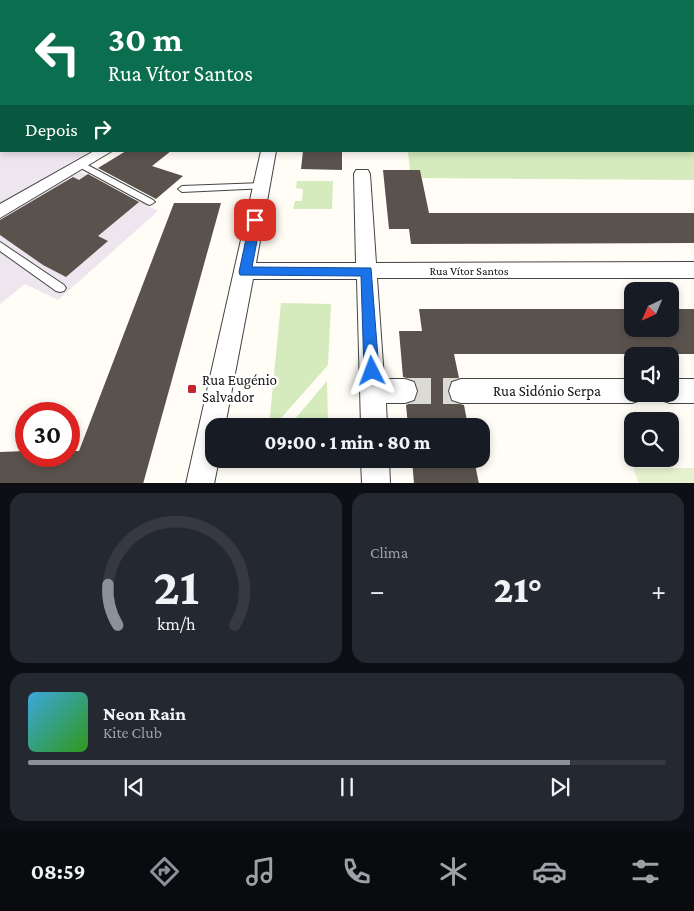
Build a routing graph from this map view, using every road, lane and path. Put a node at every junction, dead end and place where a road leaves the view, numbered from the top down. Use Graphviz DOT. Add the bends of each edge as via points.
graph roads {
  1 [pos="103,152"];
  2 [pos="270,152"];
  3 [pos="82,165"];
  4 [pos="362,174"];
  5 [pos="262,186"];
  6 [pos="182,189"];
  7 [pos="150,202"];
  8 [pos="0,212"];
  9 [pos="0,246"];
  10 [pos="694,270"];
  11 [pos="367,271"];
  12 [pos="245,272"];
  13 [pos="60,288"];
  14 [pos="372,391"];
  15 [pos="405,391"];
  16 [pos="461,391"];
  17 [pos="624,391"];
  18 [pos="679,391"];
  19 [pos="694,391"];
  20 [pos="374,418"];
  21 [pos="375,468"];
  22 [pos="200,483"];
  23 [pos="376,483"];
  1 -- 3 [label="street"];
  2 -- 5 [label="street"];
  3 -- 7 [label="lane"];
  3 -- 8 [label="street"];
  4 -- 11 [label="street"];
  5 -- 6 [label="lane"];
  5 -- 12 [label="street"];
  9 -- 13 [label="lane"];
  10 -- 11 [label="street, Rua Vítor Santos"];
  11 -- 12 [label="street, Rua Vítor Santos"];
  11 -- 14 [label="street"];
  12 -- 22 [label="street"];
  14 -- 15 [label="street"];
  14 -- 20 [label="street"];
  16 -- 17 [label="street, Rua Sidónio Serpa"];
  18 -- 19 [label="street"];
  21 -- 23 [label="street"];
}
